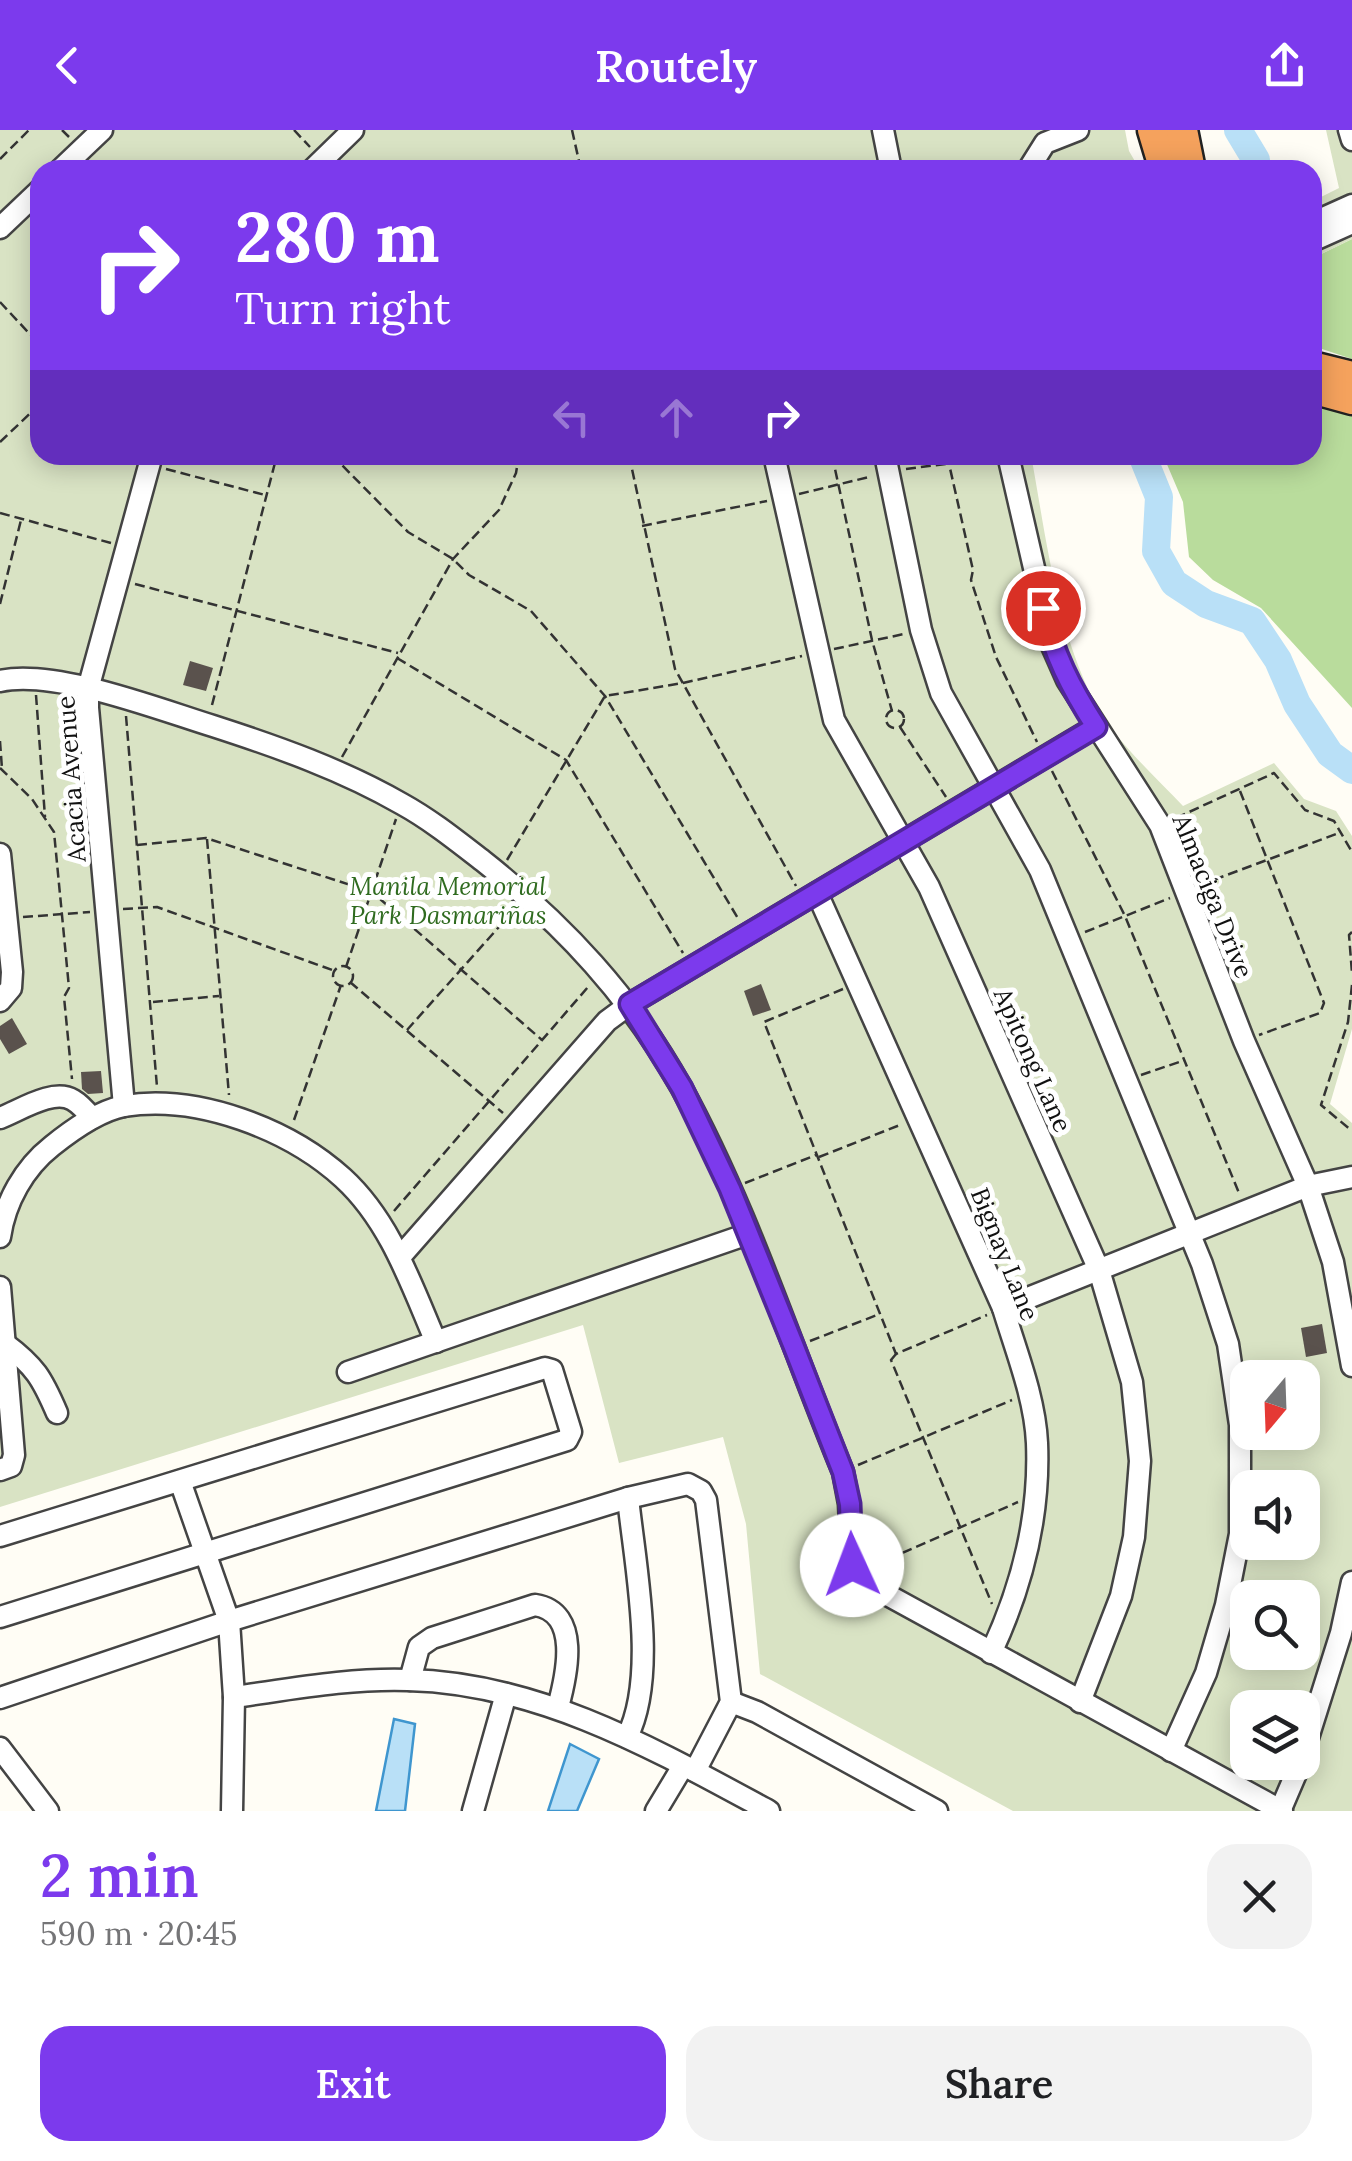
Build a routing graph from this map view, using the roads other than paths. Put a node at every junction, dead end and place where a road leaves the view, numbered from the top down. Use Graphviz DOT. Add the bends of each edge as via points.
graph roads {
  1 [pos="102,130"];
  2 [pos="352,130"];
  3 [pos="883,130"];
  4 [pos="1078,130"];
  5 [pos="1153,130"];
  6 [pos="1182,130"];
  7 [pos="1350,130"];
  8 [pos="1352,140"];
  9 [pos="70,160"];
  10 [pos="322,160"];
  11 [pos="889,160"];
  12 [pos="1034,160"];
  13 [pos="1162,160"];
  14 [pos="1188,160"];
  15 [pos="30,200"];
  16 [pos="1352,206"];
  17 [pos="1334,222"];
  18 [pos="0,228"];
  19 [pos="1322,369"];
  20 [pos="1352,377"];
  21 [pos="1322,391"];
  22 [pos="1352,400"];
  23 [pos="150,465"];
  24 [pos="776,465"];
  25 [pos="886,465"];
  26 [pos="1010,465"];
  27 [pos="0,681"];
  28 [pos="88,689"];
  29 [pos="1096,727"];
  30 [pos="994,788"];
  31 [pos="904,841"];
  32 [pos="0,854"];
  33 [pos="811,897"];
  34 [pos="0,1001"];
  35 [pos="630,1004"];
  36 [pos="124,1106"];
  37 [pos="0,1118"];
  38 [pos="92,1118"];
  39 [pos="1352,1178"];
  40 [pos="1308,1186"];
  41 [pos="748,1234"];
  42 [pos="1188,1235"];
  43 [pos="0,1236"];
  44 [pos="400,1258"];
  45 [pos="1098,1270"];
  46 [pos="0,1288"];
  47 [pos="1003,1308"];
  48 [pos="2,1333"];
  49 [pos="436,1342"];
  50 [pos="1352,1366"];
  51 [pos="348,1372"];
  52 [pos="56,1414"];
  53 [pos="0,1470"];
  54 [pos="180,1481"];
  55 [pos="628,1498"];
  56 [pos="0,1536"];
  57 [pos="205,1552"];
  58 [pos="1352,1582"];
  59 [pos="0,1616"];
  60 [pos="229,1621"];
  61 [pos="991,1654"];
  62 [pos="410,1680"];
  63 [pos="506,1694"];
  64 [pos="234,1697"];
  65 [pos="0,1698"];
  66 [pos="731,1702"];
  67 [pos="1080,1702"];
  68 [pos="1320,1702"];
  69 [pos="558,1707"];
  70 [pos="628,1737"];
  71 [pos="0,1748"];
  72 [pos="1171,1751"];
  73 [pos="689,1768"];
  74 [pos="1294,1780"];
  75 [pos="48,1811"];
  76 [pos="232,1811"];
  77 [pos="473,1811"];
  78 [pos="656,1811"];
  79 [pos="769,1811"];
  80 [pos="937,1811"];
  81 [pos="1281,1811"];
  1 -- 9 [label="street"];
  2 -- 10 [label="street"];
  3 -- 11 [label="street"];
  4 -- 12 [label="street" via="1045,143"];
  5 -- 13 [label="highway"];
  6 -- 14 [label="highway"];
  7 -- 8 [label="street"];
  15 -- 18 [label="street"];
  16 -- 17 [label="street"];
  19 -- 20 [label="highway"];
  21 -- 22 [label="highway"];
  23 -- 28 [label="street, Acacia Avenue"];
  24 -- 31 [label="street, Apitong Lane" via="834,720"];
  25 -- 30 [label="street" via="940,693"];
  26 -- 29 [label="street, Almaciga Drive" via="1052,646"];
  27 -- 28 [label="street" via="35,679"];
  28 -- 35 [label="street" via="334,770 402,804 526,896"];
  28 -- 36 [label="street, Acacia Avenue"];
  29 -- 30 [label="street"];
  29 -- 40 [label="street, Almaciga Drive" via="1160,825"];
  30 -- 31 [label="street"];
  30 -- 42 [label="street" via="1040,870"];
  31 -- 33 [label="street"];
  31 -- 45 [label="street, Apitong Lane"];
  32 -- 34 [label="street" via="11,988"];
  33 -- 35 [label="street"];
  33 -- 47 [label="street, Bignay Lane" via="858,982"];
  35 -- 41 [label="street" via="682,1088"];
  35 -- 44 [label="street" via="607,1021"];
  36 -- 38 [label="street"];
  36 -- 44 [label="street" via="193,1108 288,1138 345,1180"];
  37 -- 38 [label="street" via="53,1097 74,1100"];
  38 -- 43 [label="street" via="39,1156 16,1189"];
  39 -- 40 [label="street"];
  40 -- 42 [label="street"];
  40 -- 50 [label="street, Almaciga Drive" via="1333,1262"];
  41 -- 49 [label="street"];
  41 -- 61 [label="street" via="842,1472 856,1574"];
  42 -- 45 [label="street"];
  42 -- 72 [label="street" via="1228,1344 1240,1425 1240,1534 1206,1673"];
  44 -- 49 [label="street"];
  45 -- 47 [label="street"];
  45 -- 67 [label="street, Apitong Lane" via="1132,1382 1140,1461 1121,1596"];
  46 -- 48 [label="street"];
  47 -- 61 [label="street, Bignay Lane" via="1037,1442 1026,1559"];
  48 -- 52 [label="street" via="42,1377"];
  48 -- 53 [label="street" via="14,1455 11,1466"];
  49 -- 51 [label="street"];
  54 -- 56 [label="street"];
  54 -- 57 [label="street"];
  54 -- 57 [label="street" via="552,1370 571,1432 567,1440"];
  55 -- 60 [label="street"];
  55 -- 66 [label="street" via="688,1484 706,1500"];
  55 -- 70 [label="street" via="644,1670"];
  57 -- 59 [label="street"];
  57 -- 60 [label="street"];
  58 -- 68 [label="street"];
  60 -- 64 [label="street"];
  60 -- 65 [label="street"];
  61 -- 67 [label="street"];
  62 -- 63 [label="street"];
  62 -- 64 [label="street" via="344,1681"];
  62 -- 69 [label="street" via="419,1647 432,1638 535,1606 548,1608 564,1626 567,1668"];
  63 -- 69 [label="street"];
  63 -- 77 [label="street"];
  64 -- 76 [label="street"];
  66 -- 73 [label="street"];
  66 -- 80 [label="street"];
  67 -- 72 [label="street"];
  69 -- 70 [label="street"];
  70 -- 73 [label="street"];
  71 -- 75 [label="street"];
  72 -- 81 [label="street"];
  73 -- 78 [label="street"];
  73 -- 79 [label="street"];
  74 -- 81 [label="street"];
}
